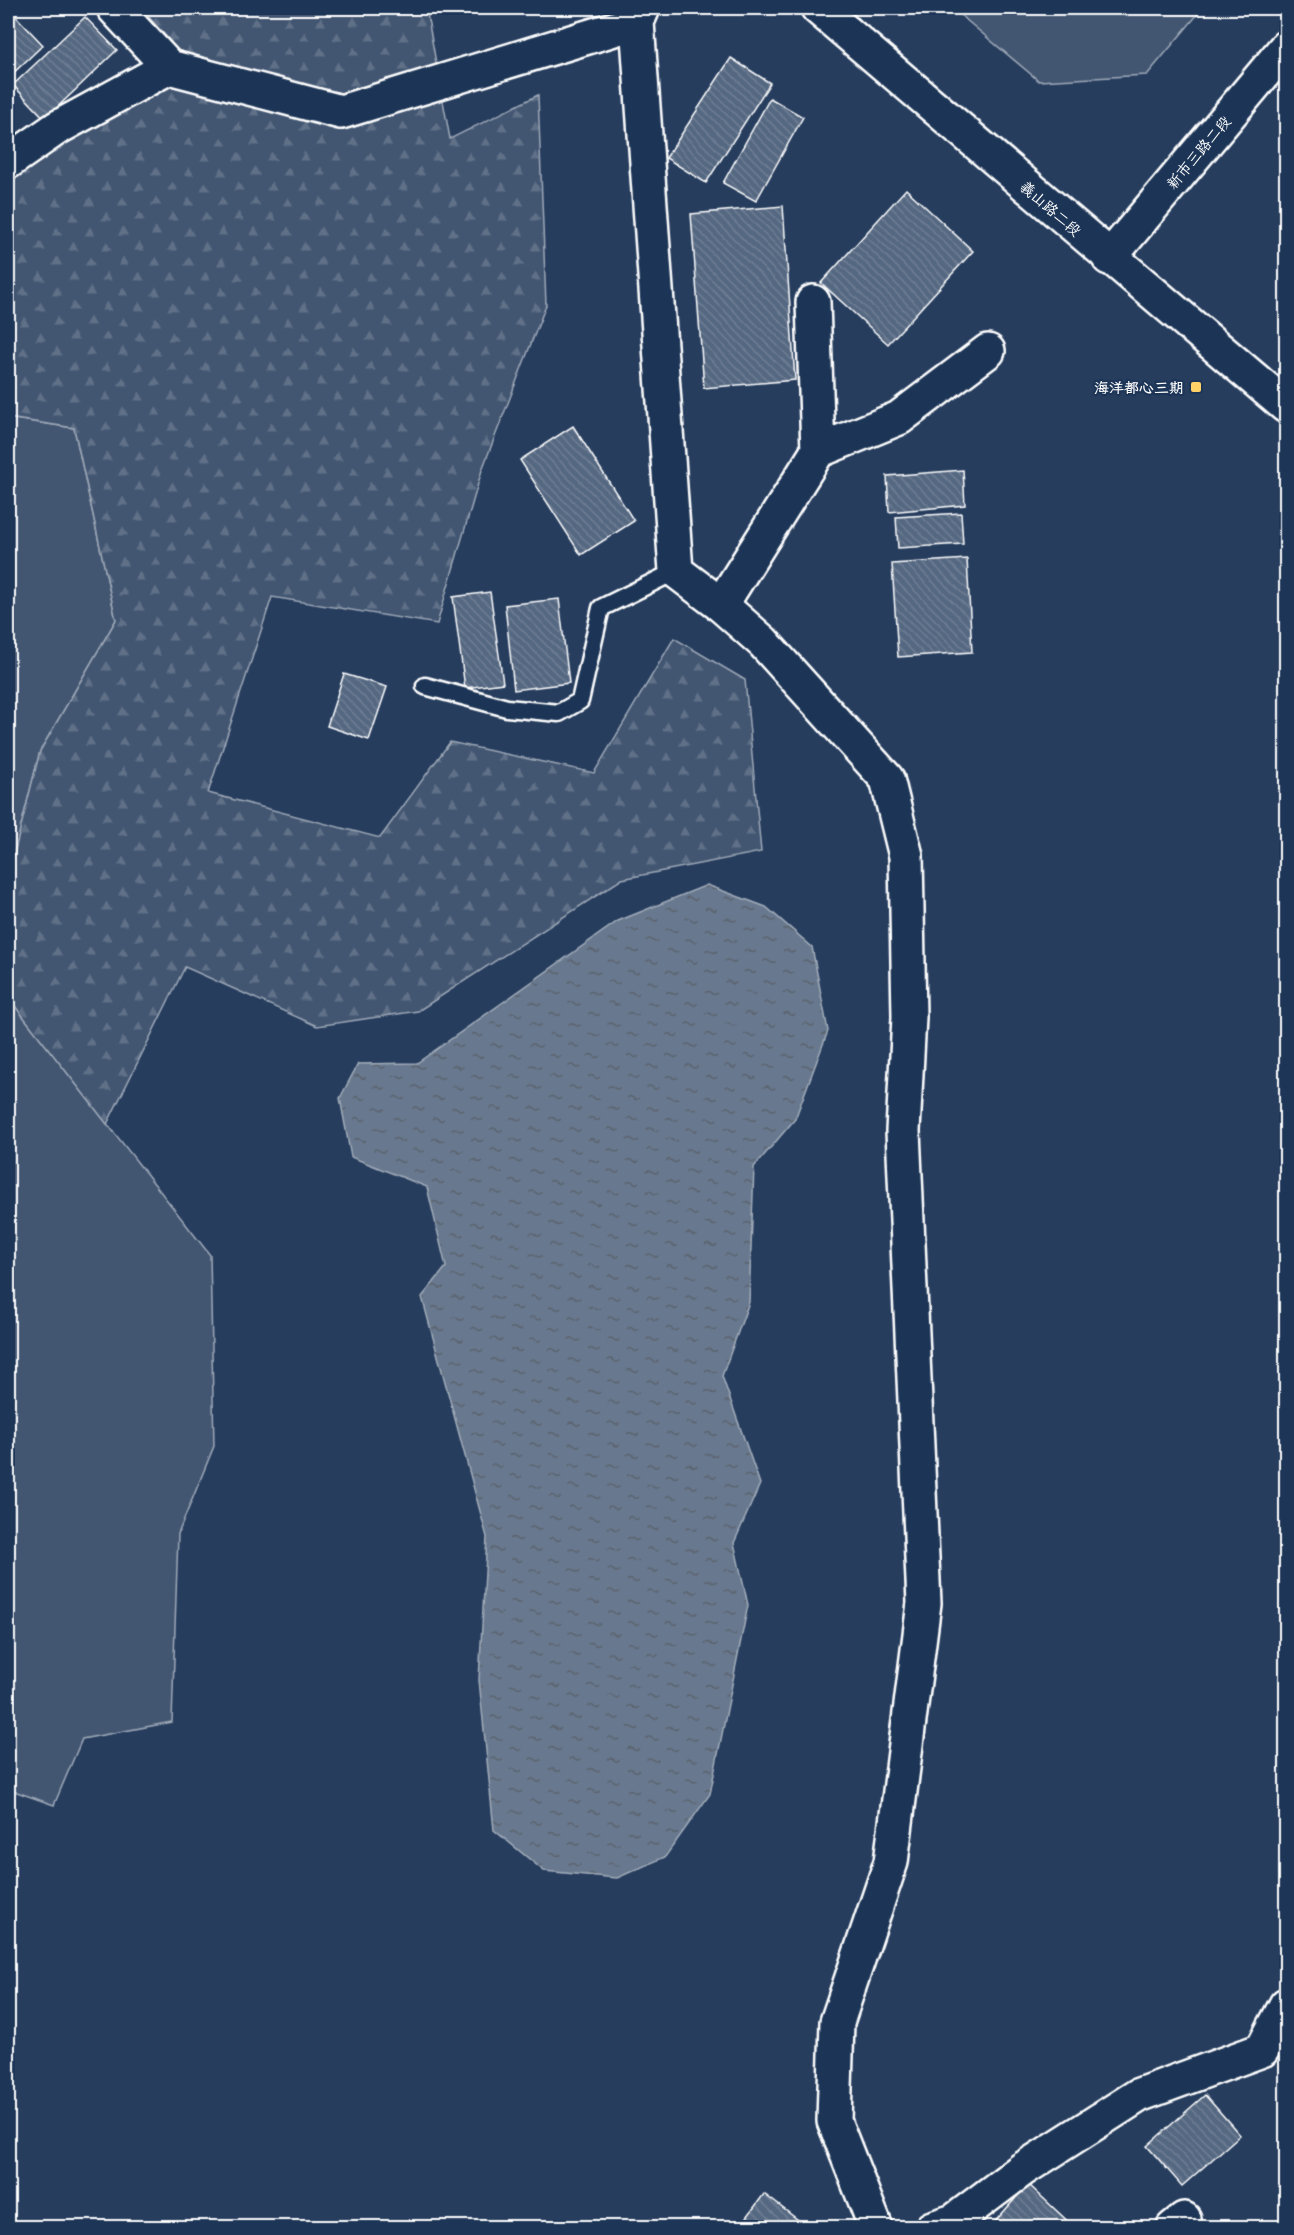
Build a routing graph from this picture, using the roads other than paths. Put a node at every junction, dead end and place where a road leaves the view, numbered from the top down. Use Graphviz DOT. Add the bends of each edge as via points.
graph roads {
  1 [pos="114,8"];
  2 [pos="818,8"];
  3 [pos="640,15"];
  4 [pos="1287,46"];
  5 [pos="169,67"];
  6 [pos="8,162"];
  7 [pos="1109,258"];
  8 [pos="813,302"];
  9 [pos="988,351"];
  10 [pos="1287,406"];
  11 [pos="818,451"];
  12 [pos="675,571"];
  13 [pos="721,605"];
  14 [pos="425,686"];
  15 [pos="1287,2005"];
  16 [pos="876,2228"];
  17 [pos="932,2228"];
  1 -- 5 [label="street"];
  2 -- 7 [label="street, 義山路二段"];
  3 -- 5 [label="street" via="341,112"];
  3 -- 12 [label="street"];
  4 -- 7 [label="street, 新市三路二段"];
  5 -- 6 [label="street" via="57,128"];
  7 -- 10 [label="street, 義山路二段"];
  8 -- 11 [label="street"];
  9 -- 11 [label="street" via="899,418"];
  11 -- 13 [label="street"];
  12 -- 13 [label="street"];
  12 -- 14 [label="lane" via="601,608 580,701 559,713 507,708"];
  13 -- 16 [label="street" via="763,642 887,779 906,856 909,1017 903,1131 924,1602 891,1862 837,2022 834,2121"];
  15 -- 17 [label="street" via="1262,2050 1139,2095 1023,2169 954,2221"];
}
